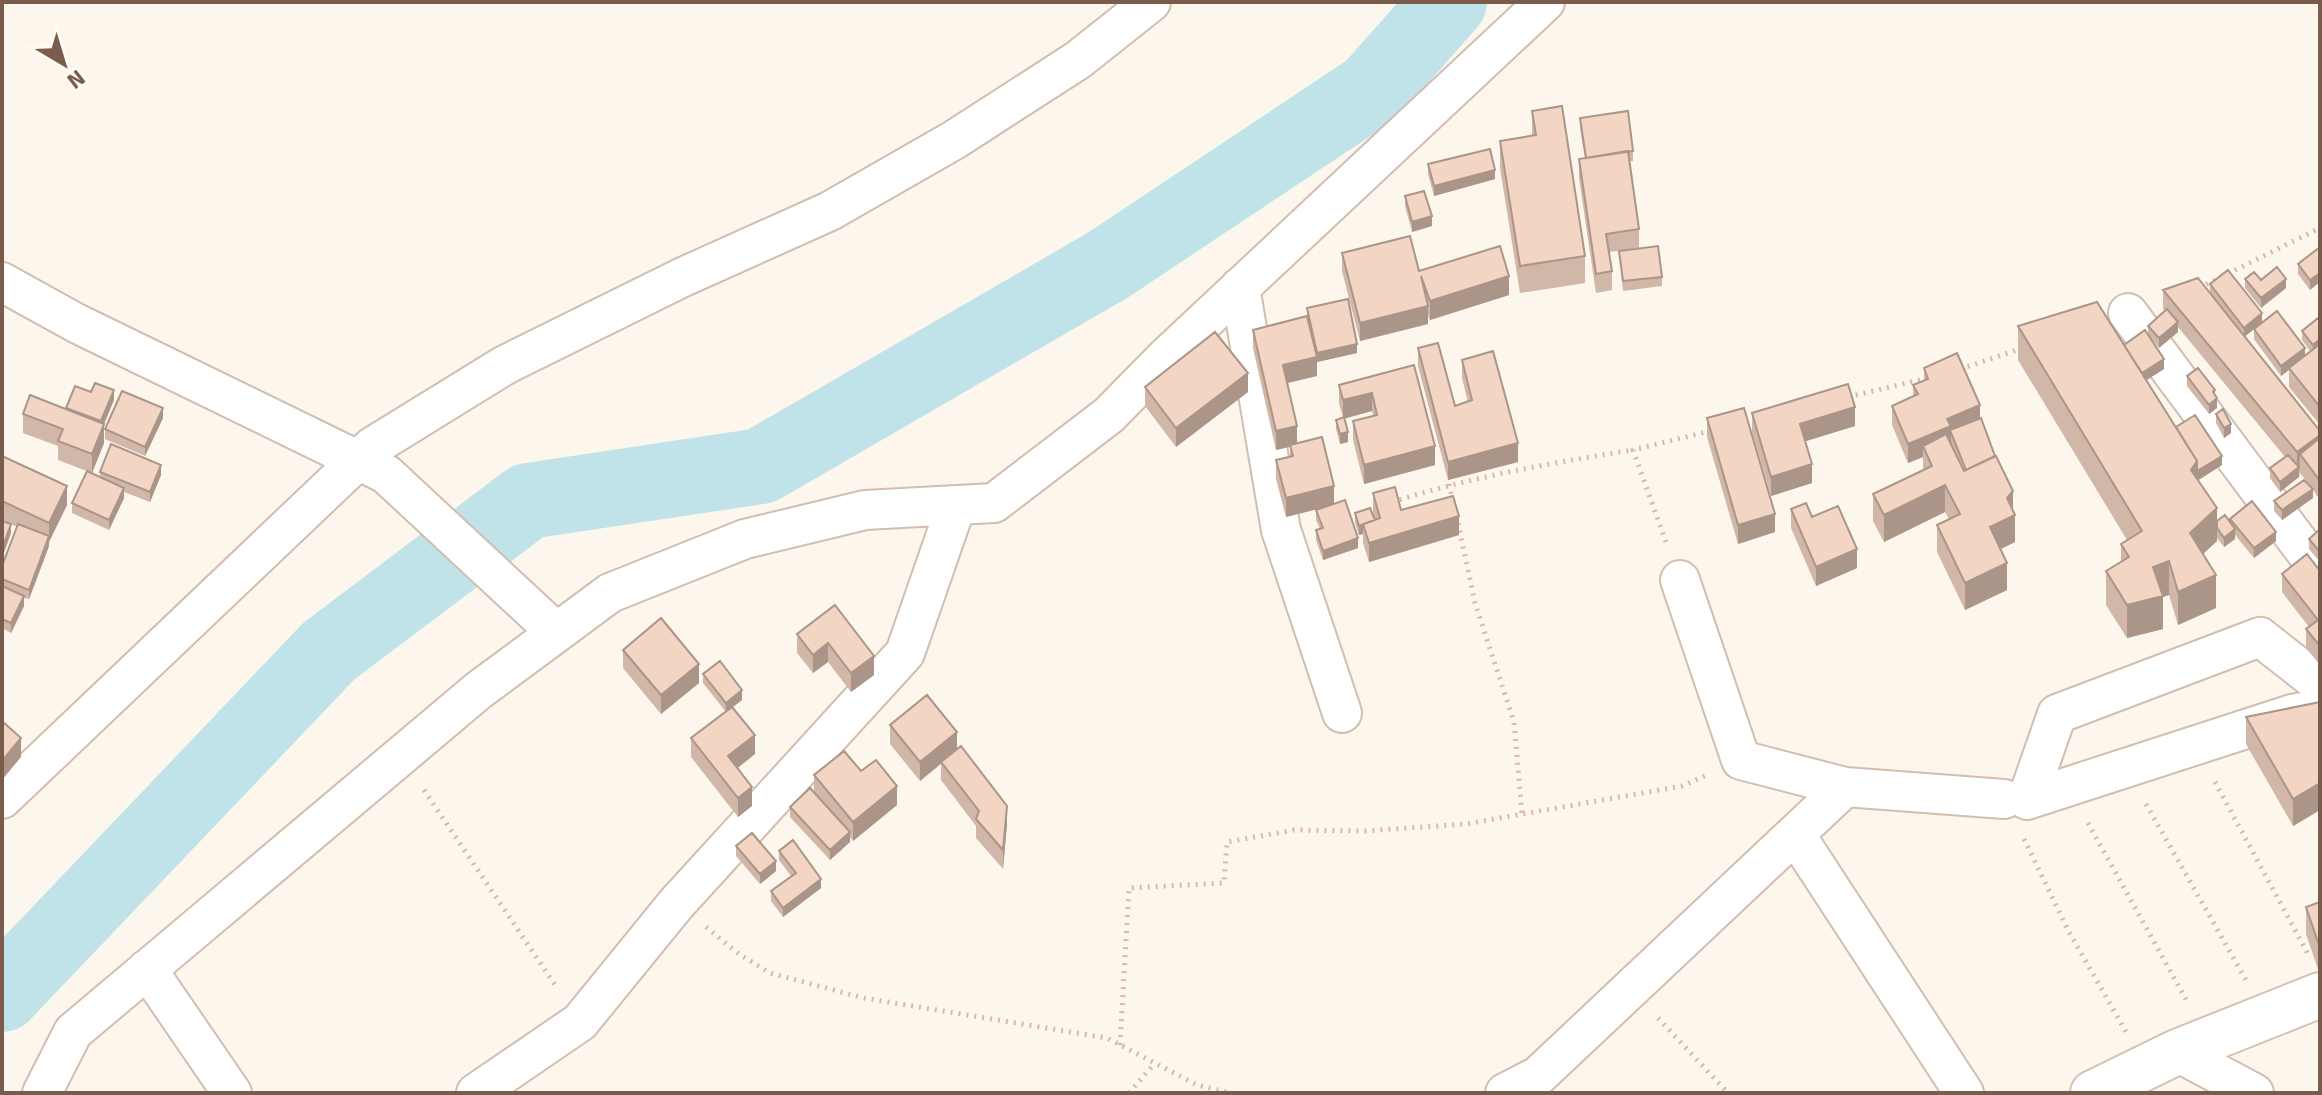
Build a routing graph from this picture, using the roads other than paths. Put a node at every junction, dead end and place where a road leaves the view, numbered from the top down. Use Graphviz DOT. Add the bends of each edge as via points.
graph roads {
  1 [pos="1151,2"];
  2 [pos="1545,2"];
  3 [pos="2,282"];
  4 [pos="1240,287"];
  5 [pos="2128,313"];
  6 [pos="372,468"];
  7 [pos="956,506"];
  8 [pos="2311,559"];
  9 [pos="1680,580"];
  10 [pos="555,631"];
  11 [pos="2320,684"];
  12 [pos="2320,709"];
  13 [pos="1342,713"];
  14 [pos="1845,787"];
  15 [pos="2,799"];
  16 [pos="2004,799"];
  17 [pos="1795,834"];
  18 [pos="147,969"];
  19 [pos="2316,978"];
  20 [pos="2177,1053"];
  21 [pos="42,1093"];
  22 [pos="232,1093"];
  23 [pos="476,1093"];
  24 [pos="1505,1093"];
  25 [pos="1964,1093"];
  26 [pos="2093,1093"];
  27 [pos="2254,1093"];
  1 -- 6 [label="street" via="1078,60 830,211 505,365 372,447"];
  2 -- 4 [label="street"];
  3 -- 6 [label="street"];
  4 -- 7 [label="street" via="1098,424 994,503"];
  4 -- 13 [label="street" via="1281,530"];
  5 -- 8 [label="street"];
  6 -- 10 [label="street"];
  6 -- 15 [label="street"];
  7 -- 10 [label="street" via="865,510 745,539 610,593"];
  7 -- 23 [label="street" via="905,653 676,904 580,1022"];
  9 -- 14 [label="street" via="1741,760"];
  10 -- 18 [label="street"];
  11 -- 12 [label="street" via="2260,637 2057,714 2027,800"];
  14 -- 16 [label="street"];
  14 -- 17 [label="street"];
  17 -- 24 [label="street" via="1538,1076"];
  17 -- 25 [label="street"];
  18 -- 21 [label="street" via="73,1032"];
  18 -- 22 [label="street"];
  19 -- 20 [label="main road" via="2267,1016"];
  20 -- 26 [label="main road"];
  20 -- 27 [label="street"];
}
